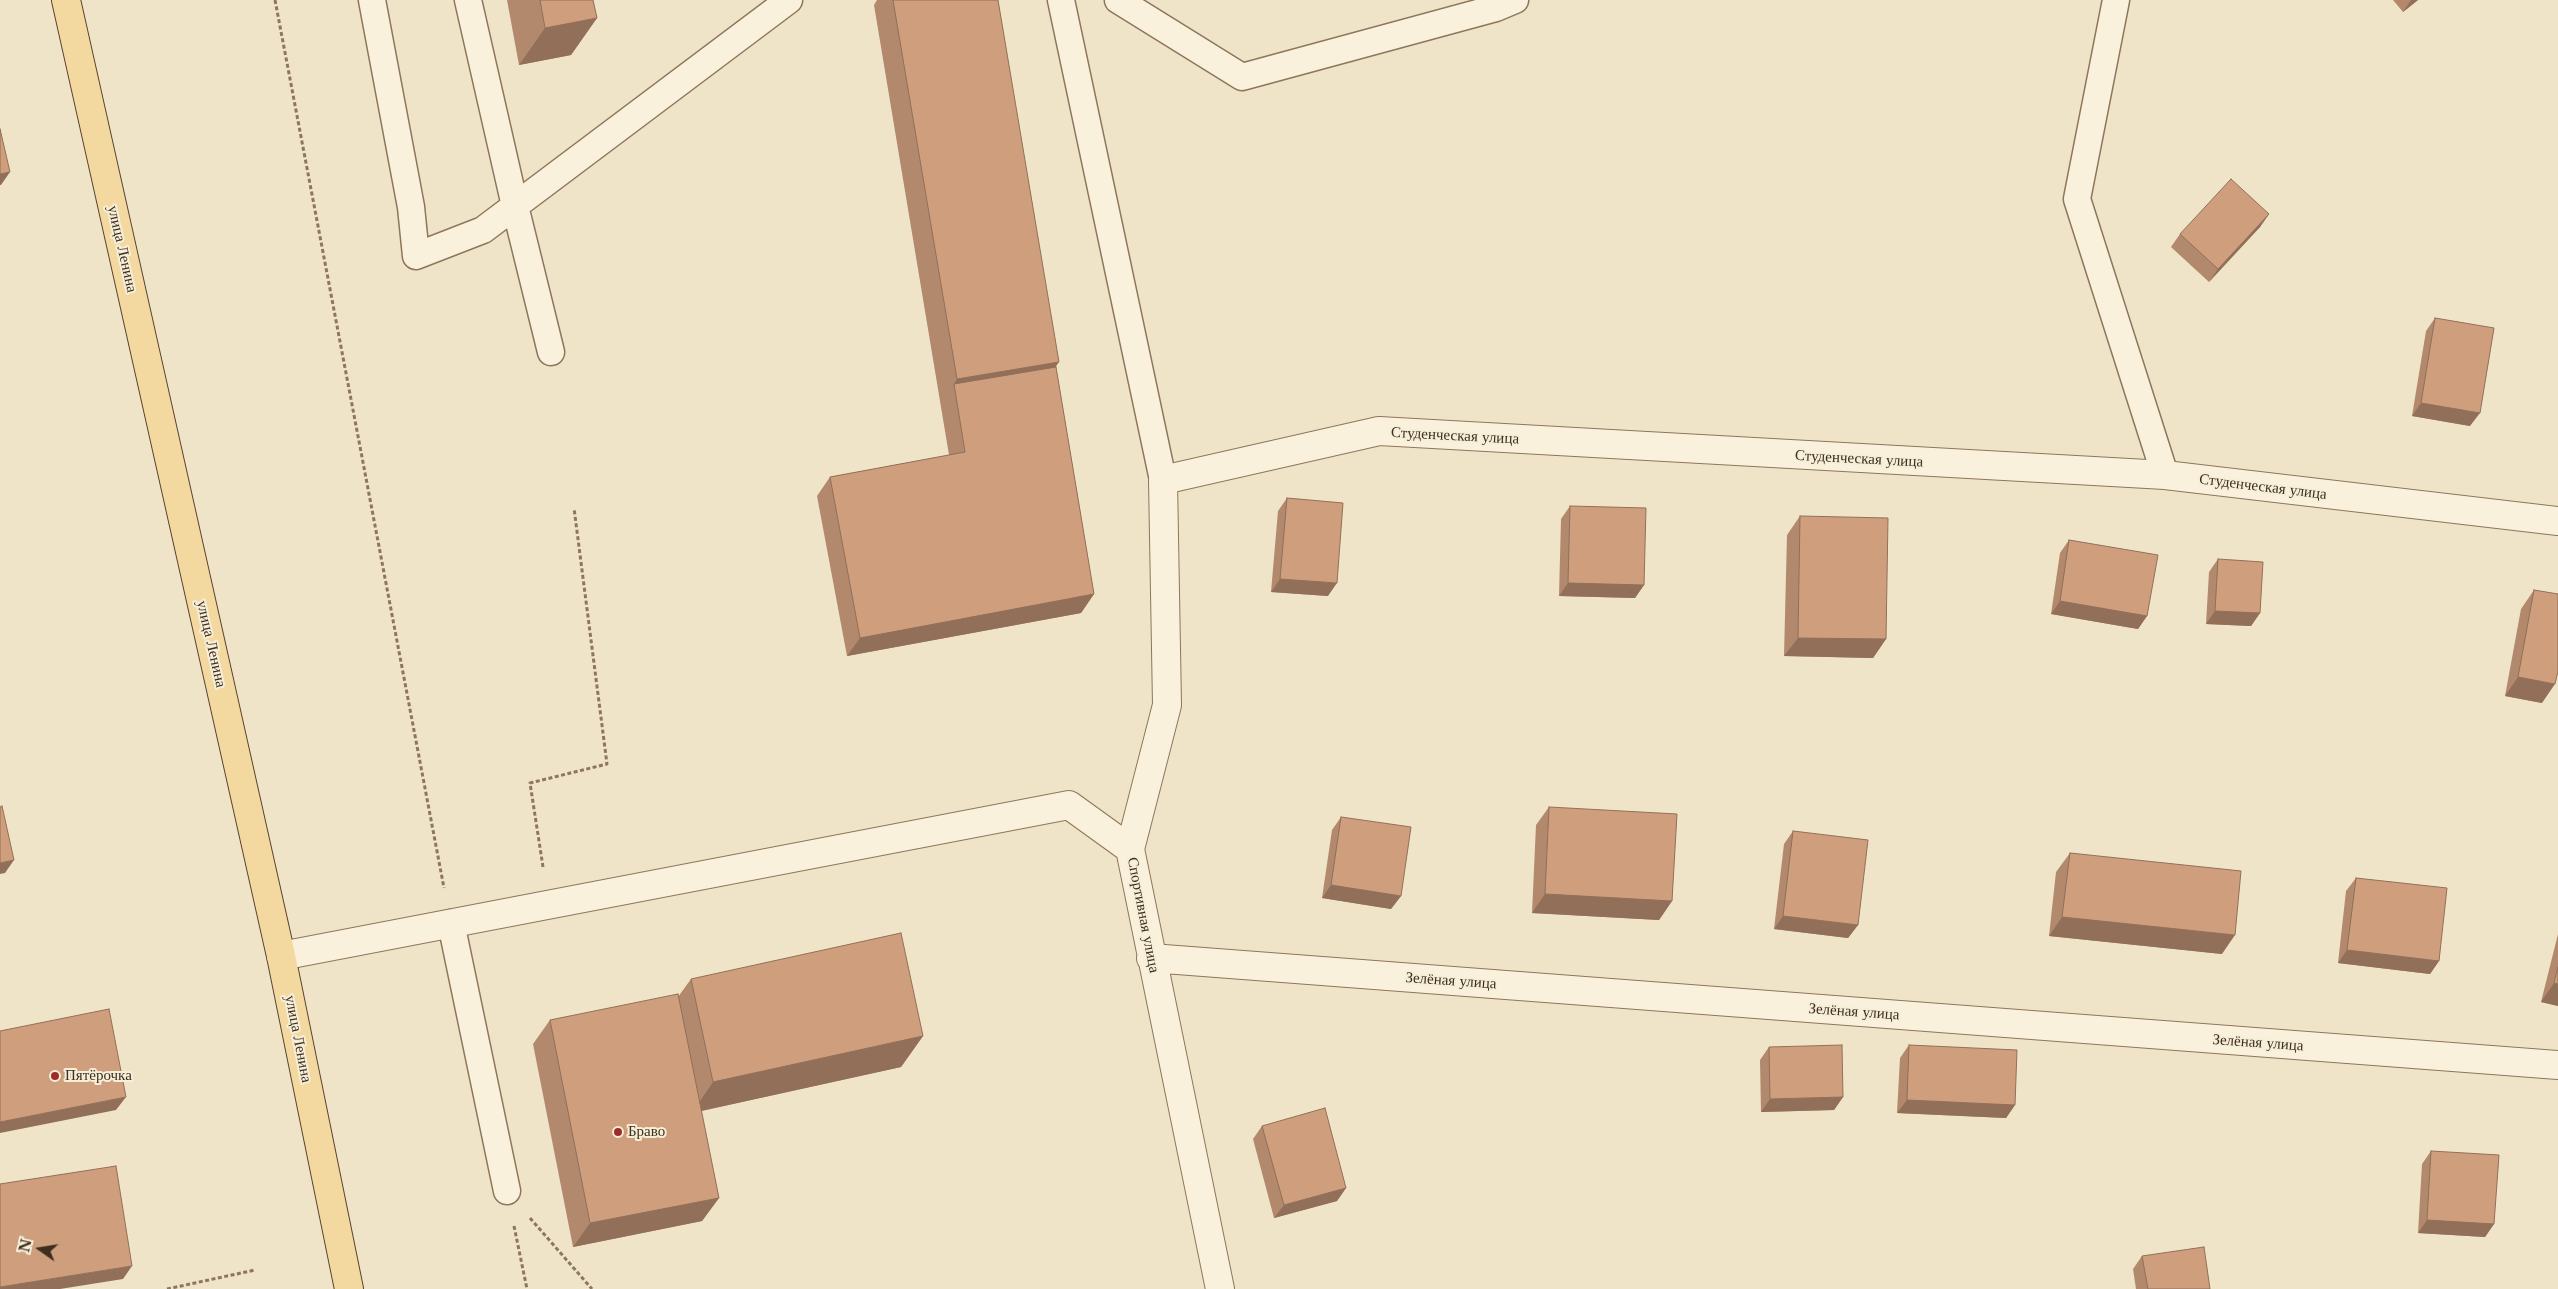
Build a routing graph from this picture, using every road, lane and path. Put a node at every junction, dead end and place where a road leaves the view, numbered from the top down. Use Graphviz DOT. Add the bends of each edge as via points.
graph roads {
  1 [pos="66,0"];
  2 [pos="274,0"];
  3 [pos="372,0"];
  4 [pos="468,0"];
  5 [pos="789,0"];
  6 [pos="1061,0"];
  7 [pos="1118,0"];
  8 [pos="1516,0"];
  9 [pos="2116,0"];
  10 [pos="515,206"];
  11 [pos="551,352"];
  12 [pos="2165,475"];
  13 [pos="1163,480"];
  14 [pos="574,508"];
  15 [pos="2558,521"];
  16 [pos="1130,849"];
  17 [pos="548,904"];
  18 [pos="451,923"];
  19 [pos="281,956"];
  20 [pos="1151,958"];
  21 [pos="2558,1065"];
  22 [pos="507,1192"];
  23 [pos="255,1270"];
  24 [pos="167,1289"];
  25 [pos="349,1289"];
  26 [pos="527,1289"];
  27 [pos="592,1289"];
  28 [pos="1220,1289"];
  1 -- 19 [label="main road, улица Ленина"];
  2 -- 18 [label="path"];
  3 -- 10 [label="lane" via="411,207 416,256 483,230"];
  4 -- 10 [label="lane"];
  5 -- 10 [label="lane"];
  6 -- 13 [label="lane"];
  7 -- 8 [label="lane" via="1242,77"];
  9 -- 12 [label="lane" via="2078,199"];
  10 -- 11 [label="lane"];
  12 -- 13 [label="street, Студенческая улица" via="1380,431"];
  12 -- 15 [label="street, Студенческая улица"];
  13 -- 16 [label="street, Спортивная улица" via="1167,705"];
  14 -- 17 [label="path" via="608,764 530,783"];
  16 -- 17 [label="street" via="1069,805"];
  16 -- 20 [label="street, Спортивная улица"];
  17 -- 18 [label="street"];
  18 -- 19 [label="street"];
  18 -- 22 [label="lane"];
  19 -- 25 [label="main road, улица Ленина"];
  20 -- 21 [label="street, Зелёная улица"];
  20 -- 28 [label="street, Спортивная улица"];
  22 -- 26 [label="path"];
  22 -- 27 [label="path"];
  23 -- 24 [label="path"];
}
